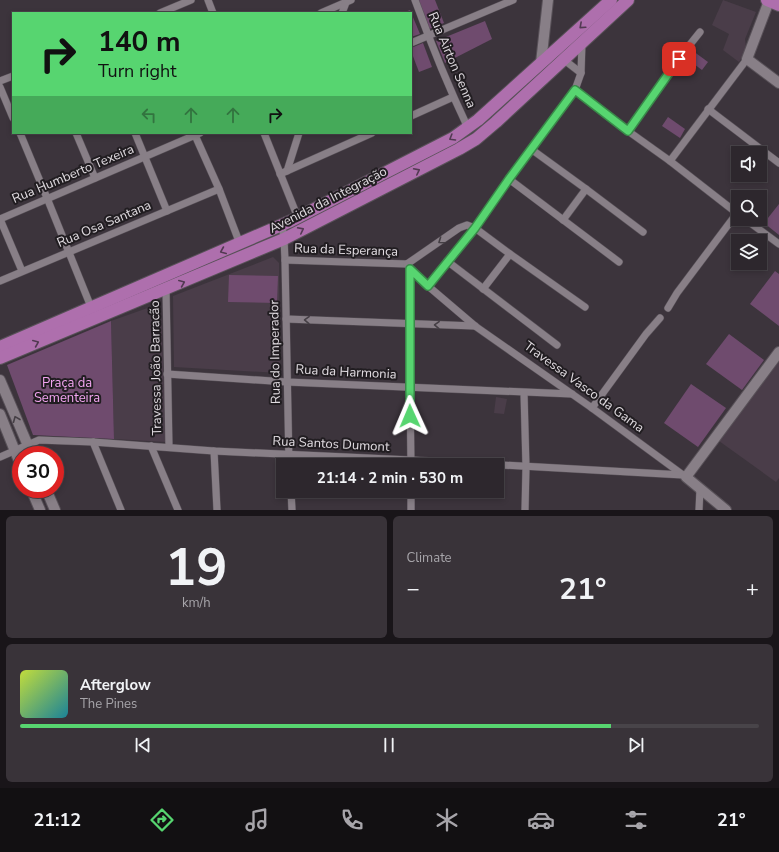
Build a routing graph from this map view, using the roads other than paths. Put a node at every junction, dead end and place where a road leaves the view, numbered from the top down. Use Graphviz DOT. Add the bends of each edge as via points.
graph roads {
  1 [pos="191,0"];
  2 [pos="208,0"];
  3 [pos="415,0"];
  4 [pos="513,0"];
  5 [pos="548,0"];
  6 [pos="611,0"];
  7 [pos="628,0"];
  8 [pos="348,1"];
  9 [pos="771,2"];
  10 [pos="162,12"];
  11 [pos="213,12"];
  12 [pos="323,12"];
  13 [pos="342,12"];
  14 [pos="700,32"];
  15 [pos="428,36"];
  16 [pos="582,42"];
  17 [pos="412,43"];
  18 [pos="563,59"];
  19 [pos="747,59"];
  20 [pos="541,63"];
  21 [pos="581,73"];
  22 [pos="766,73"];
  23 [pos="12,76"];
  24 [pos="779,78"];
  25 [pos="0,81"];
  26 [pos="779,83"];
  27 [pos="0,87"];
  28 [pos="575,90"];
  29 [pos="453,97"];
  30 [pos="502,98"];
  31 [pos="511,108"];
  32 [pos="708,109"];
  33 [pos="486,112"];
  34 [pos="12,116"];
  35 [pos="412,116"];
  36 [pos="496,122"];
  37 [pos="468,128"];
  38 [pos="628,131"];
  39 [pos="20,134"];
  40 [pos="76,134"];
  41 [pos="135,134"];
  42 [pos="196,134"];
  43 [pos="264,134"];
  44 [pos="299,134"];
  45 [pos="370,134"];
  46 [pos="531,149"];
  47 [pos="145,156"];
  48 [pos="670,161"];
  49 [pos="779,162"];
  50 [pos="287,171"];
  51 [pos="280,174"];
  52 [pos="95,178"];
  53 [pos="509,179"];
  54 [pos="218,189"];
  55 [pos="586,189"];
  56 [pos="47,198"];
  57 [pos="731,208"];
  58 [pos="166,211"];
  59 [pos="298,218"];
  60 [pos="0,219"];
  61 [pos="563,220"];
  62 [pos="731,221"];
  63 [pos="282,225"];
  64 [pos="755,226"];
  65 [pos="475,228"];
  66 [pos="643,232"];
  67 [pos="284,239"];
  68 [pos="240,244"];
  69 [pos="779,244"];
  70 [pos="69,251"];
  71 [pos="510,254"];
  72 [pos="285,260"];
  73 [pos="447,261"];
  74 [pos="619,262"];
  75 [pos="408,266"];
  76 [pos="22,271"];
  77 [pos="0,281"];
  78 [pos="428,286"];
  79 [pos="166,289"];
  80 [pos="483,289"];
  81 [pos="91,307"];
  82 [pos="585,307"];
  83 [pos="668,308"];
  84 [pos="660,318"];
  85 [pos="286,319"];
  86 [pos="410,324"];
  87 [pos="476,326"];
  88 [pos="557,346"];
  89 [pos="0,347"];
  90 [pos="779,352"];
  91 [pos="0,358"];
  92 [pos="167,374"];
  93 [pos="0,380"];
  94 [pos="287,382"];
  95 [pos="410,387"];
  96 [pos="524,393"];
  97 [pos="572,394"];
  98 [pos="592,408"];
  99 [pos="0,414"];
  100 [pos="93,442"];
  101 [pos="28,445"];
  102 [pos="12,446"];
  103 [pos="151,446"];
  104 [pos="169,447"];
  105 [pos="12,451"];
  106 [pos="214,451"];
  107 [pos="288,454"];
  108 [pos="0,457"];
  109 [pos="288,458"];
  110 [pos="343,458"];
  111 [pos="411,458"];
  112 [pos="504,465"];
  113 [pos="526,466"];
  114 [pos="684,476"];
  115 [pos="700,489"];
  116 [pos="35,498"];
  117 [pos="50,498"];
  118 [pos="291,498"];
  119 [pos="411,498"];
  120 [pos="40,510"];
  121 [pos="55,510"];
  122 [pos="121,510"];
  123 [pos="178,510"];
  124 [pos="217,510"];
  125 [pos="292,510"];
  126 [pos="411,510"];
  127 [pos="526,510"];
  128 [pos="699,510"];
  129 [pos="726,510"];
  1 -- 10 [label="street"];
  2 -- 11 [label="street"];
  3 -- 15 [label="street, Rua Airton Senna"];
  4 -- 15 [label="street"];
  5 -- 20 [label="street"];
  6 -- 20 [label="main road, Avenida da Integração, one-way"];
  7 -- 16 [label="main road, Avenida da Integração"];
  8 -- 12 [label="street"];
  8 -- 13 [label="street"];
  9 -- 19 [label="street"];
  14 -- 38 [label="street"];
  15 -- 17 [label="street"];
  15 -- 29 [label="street, Rua Airton Senna"];
  16 -- 18 [label="main road, Avenida da Integração"];
  16 -- 21 [label="street"];
  18 -- 21 [label="street"];
  18 -- 31 [label="main road, Avenida da Integração"];
  19 -- 22 [label="street"];
  19 -- 32 [label="street"];
  20 -- 30 [label="main road, Avenida da Integração"];
  21 -- 28 [label="street"];
  22 -- 24 [label="street"];
  22 -- 26 [label="street"];
  23 -- 25 [label="street"];
  27 -- 34 [label="street"];
  28 -- 38 [label="street"];
  28 -- 46 [label="street"];
  29 -- 35 [label="street"];
  29 -- 37 [label="street, Rua Airton Senna"];
  30 -- 31 [label="main road" via="505,106"];
  30 -- 33 [label="main road, Avenida da Integração"];
  31 -- 36 [label="main road, Avenida da Integração"];
  32 -- 48 [label="street"];
  32 -- 49 [label="street"];
  33 -- 36 [label="main road" via="492,114"];
  33 -- 37 [label="main road, Avenida da Integração"];
  67 -- 36 [label="main road, Avenida da Integração, one-way" via="452,153 476,139"];
  37 -- 59 [label="main road, Avenida da Integração, one-way"];
  38 -- 48 [label="street"];
  39 -- 56 [label="street"];
  40 -- 52 [label="street"];
  41 -- 47 [label="street"];
  42 -- 47 [label="street, Rua Humberto Texeira"];
  42 -- 54 [label="street"];
  43 -- 51 [label="street"];
  44 -- 50 [label="street"];
  45 -- 50 [label="street"];
  46 -- 53 [label="street"];
  46 -- 55 [label="street"];
  47 -- 52 [label="street, Rua Humberto Texeira"];
  47 -- 58 [label="street"];
  48 -- 57 [label="street"];
  50 -- 51 [label="street"];
  51 -- 59 [label="street"];
  52 -- 56 [label="street, Rua Humberto Texeira"];
  53 -- 61 [label="street"];
  53 -- 65 [label="street"];
  54 -- 58 [label="street, Rua Osa Santana"];
  54 -- 68 [label="street"];
  55 -- 61 [label="street"];
  55 -- 66 [label="street"];
  56 -- 60 [label="street, Rua Humberto Texeira"];
  56 -- 70 [label="street"];
  58 -- 70 [label="street, Rua Osa Santana"];
  59 -- 63 [label="main road, Avenida da Integração"];
  60 -- 76 [label="street"];
  61 -- 74 [label="street"];
  62 -- 83 [label="street"];
  63 -- 67 [label="street, Rua do Imperador"];
  63 -- 68 [label="main road, Avenida da Integração"];
  64 -- 69 [label="street"];
  65 -- 71 [label="street"];
  65 -- 73 [label="street"];
  65 -- 75 [label="street, one-way" via="467,225 459,228"];
  67 -- 72 [label="street, Rua do Imperador"];
  79 -- 67 [label="main road, Avenida da Integração, one-way"];
  68 -- 81 [label="main road, Avenida da Integração, one-way"];
  70 -- 76 [label="street, Rua Osa Santana"];
  70 -- 81 [label="street"];
  71 -- 80 [label="street"];
  71 -- 82 [label="street"];
  72 -- 75 [label="street, Rua da Esperança"];
  72 -- 85 [label="street, Rua do Imperador"];
  73 -- 78 [label="street"];
  73 -- 80 [label="street"];
  75 -- 78 [label="street, Travessa Vasco da Gama"];
  75 -- 86 [label="street"];
  76 -- 77 [label="street, Rua Osa Santana"];
  78 -- 87 [label="street, Travessa Vasco da Gama"];
  91 -- 79 [label="main road, Avenida da Integração, one-way"];
  79 -- 92 [label="street, Travessa João Barracão"];
  80 -- 88 [label="street"];
  81 -- 89 [label="main road, Avenida da Integração"];
  84 -- 98 [label="street"];
  86 -- 85 [label="street, one-way"];
  85 -- 94 [label="street, Rua do Imperador"];
  87 -- 86 [label="street, one-way"];
  86 -- 95 [label="street"];
  87 -- 97 [label="street, Travessa Vasco da Gama"];
  90 -- 114 [label="street"];
  92 -- 94 [label="street, Rua da Harmonia"];
  92 -- 104 [label="street, Travessa João Barracão"];
  101 -- 93 [label="street, one-way"];
  94 -- 95 [label="street, Rua da Harmonia"];
  94 -- 107 [label="street, Rua do Imperador"];
  95 -- 96 [label="street, Rua da Harmonia"];
  95 -- 111 [label="street"];
  96 -- 97 [label="street, Rua da Harmonia"];
  96 -- 113 [label="street"];
  97 -- 98 [label="street, Travessa Vasco da Gama"];
  98 -- 114 [label="street, Travessa Vasco da Gama"];
  99 -- 102 [label="street"];
  100 -- 101 [label="street, Rua Santos Dumont" via="39,440"];
  100 -- 103 [label="street, Rua Santos Dumont"];
  100 -- 122 [label="street"];
  103 -- 104 [label="street, Rua Santos Dumont"];
  103 -- 123 [label="street"];
  104 -- 106 [label="street, Rua Santos Dumont"];
  105 -- 108 [label="street, Rua Santos Dumont"];
  106 -- 107 [label="street, Rua Santos Dumont"];
  106 -- 124 [label="street"];
  107 -- 109 [label="street, Rua do Imperador"];
  107 -- 110 [label="street, Rua Santos Dumont"];
  112 -- 113 [label="street, Rua Santos Dumont"];
  113 -- 114 [label="street, Rua Santos Dumont"];
  113 -- 127 [label="street"];
  114 -- 115 [label="street, Travessa Vasco da Gama"];
  115 -- 128 [label="street"];
  115 -- 129 [label="street, Travessa Vasco da Gama"];
  116 -- 120 [label="street"];
  117 -- 121 [label="street"];
  118 -- 125 [label="street"];
  119 -- 126 [label="street"];
}
